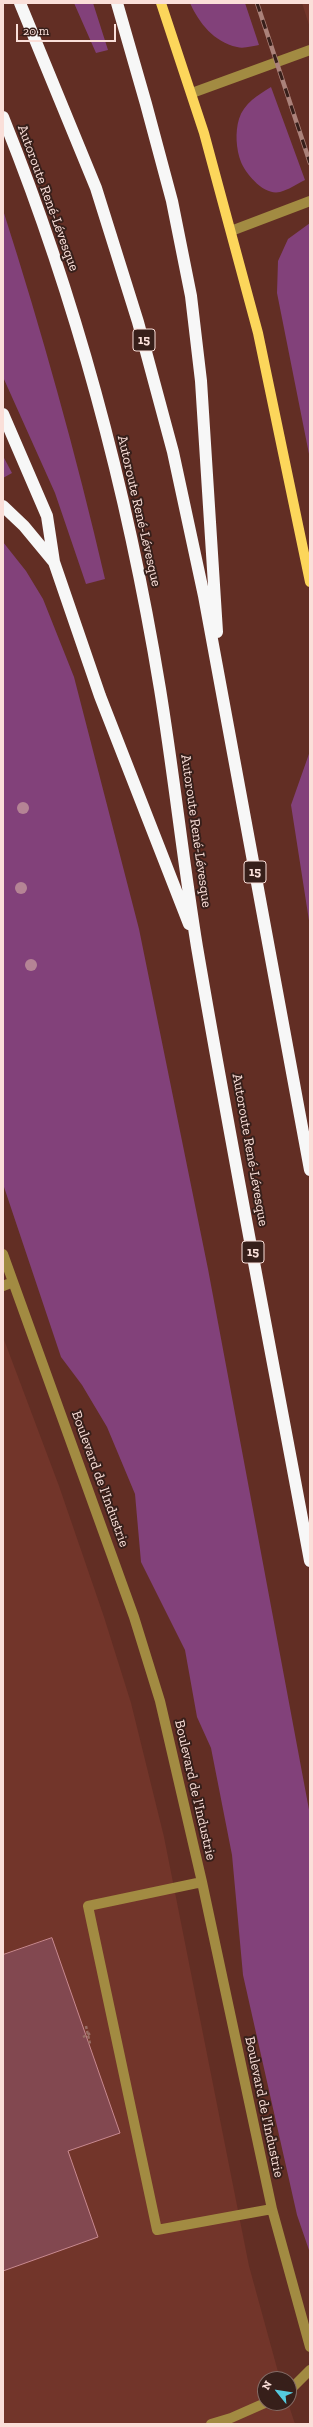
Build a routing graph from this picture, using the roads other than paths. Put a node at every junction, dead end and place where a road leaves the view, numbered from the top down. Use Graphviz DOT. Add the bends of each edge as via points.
graph roads {
  1 [pos="20,3"];
  2 [pos="117,3"];
  3 [pos="161,3"];
  4 [pos="310,50"];
  5 [pos="192,93"];
  6 [pos="3,117"];
  7 [pos="310,201"];
  8 [pos="231,231"];
  9 [pos="3,414"];
  10 [pos="3,506"];
  11 [pos="54,562"];
  12 [pos="310,582"];
  13 [pos="221,691"];
  14 [pos="197,944"];
  15 [pos="310,1170"];
  16 [pos="3,1254"];
  17 [pos="13,1282"];
  18 [pos="3,1286"];
  19 [pos="310,1561"];
  20 [pos="202,1882"];
  21 [pos="272,2209"];
  22 [pos="310,2347"];
  23 [pos="310,2370"];
  24 [pos="297,2383"];
  25 [pos="257,2407"];
  26 [pos="232,2421"];
  27 [pos="211,2424"];
  1 -- 13 [label="highway, 15" via="96,188 138,322 189,521"];
  2 -- 13 [label="highway" via="172,201 191,296 201,381"];
  3 -- 5 [label="main road"];
  4 -- 5 [label="street"];
  5 -- 8 [label="main road"];
  6 -- 14 [label="highway, Autoroute René-Lévesque / 15" via="37,206 70,306 101,414 127,524 160,690"];
  7 -- 8 [label="street"];
  8 -- 12 [label="main road" via="259,340"];
  9 -- 11 [label="highway" via="47,516"];
  10 -- 11 [label="highway" via="24,526"];
  11 -- 14 [label="highway" via="100,696"];
  13 -- 15 [label="highway, 15"];
  14 -- 19 [label="highway, Autoroute René-Lévesque / 15"];
  16 -- 17 [label="street, Boulevard de l'Industrie"];
  17 -- 18 [label="street"];
  17 -- 20 [label="street, Boulevard de l'Industrie" via="148,1659 176,1766"];
  20 -- 21 [label="street, Boulevard de l'Industrie"];
  20 -- 21 [label="street" via="88,1906 157,2230"];
  21 -- 22 [label="street, Boulevard de l'Industrie"];
  23 -- 24 [label="street"];
  25 -- 26 [label="street"];
  26 -- 27 [label="street"];
}
